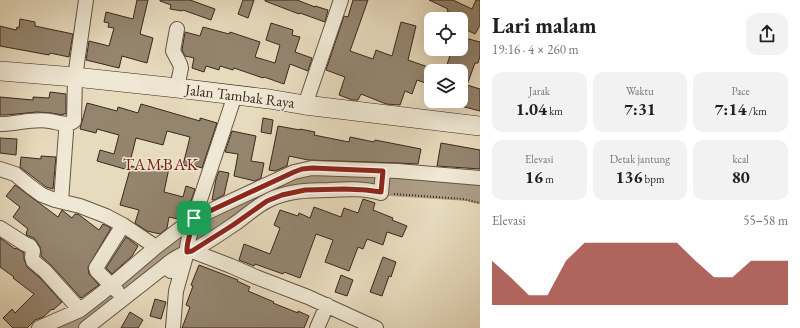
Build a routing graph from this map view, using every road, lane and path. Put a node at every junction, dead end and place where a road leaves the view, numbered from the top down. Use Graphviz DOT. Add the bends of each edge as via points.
graph roads {
  1 [pos="86,0"];
  2 [pos="342,0"];
  3 [pos="177,29"];
  4 [pos="0,71"];
  5 [pos="75,77"];
  6 [pos="177,88"];
  7 [pos="235,95"];
  8 [pos="305,105"];
  9 [pos="0,124"];
  10 [pos="480,126"];
  11 [pos="66,132"];
  12 [pos="0,169"];
  13 [pos="383,172"];
  14 [pos="480,178"];
  15 [pos="381,191"];
  16 [pos="61,201"];
  17 [pos="480,202"];
  18 [pos="194,220"];
  19 [pos="123,225"];
  20 [pos="0,228"];
  21 [pos="156,247"];
  22 [pos="188,250"];
  23 [pos="165,266"];
  24 [pos="176,291"];
  25 [pos="118,292"];
  26 [pos="327,305"];
  27 [pos="80,310"];
  28 [pos="39,328"];
  29 [pos="86,328"];
  30 [pos="172,328"];
  31 [pos="317,328"];
  32 [pos="376,328"];
  1 -- 5 [label="street"];
  2 -- 8 [label="street"];
  3 -- 6 [label="street" via="173,51 180,64"];
  4 -- 5 [label="street, Jalan Tambak Raya"];
  5 -- 6 [label="street, Jalan Tambak Raya"];
  5 -- 9 [label="street" via="72,123 35,120"];
  6 -- 7 [label="street, Jalan Tambak Raya"];
  7 -- 8 [label="street, Jalan Tambak Raya"];
  7 -- 18 [label="street"];
  8 -- 10 [label="street, Jalan Tambak Raya"];
  11 -- 16 [label="street"];
  12 -- 16 [label="street" via="14,174 42,195"];
  13 -- 14 [label="street"];
  13 -- 15 [label="street"];
  13 -- 18 [label="street" via="302,169"];
  15 -- 17 [label="path"];
  15 -- 22 [label="street" via="305,190 282,195 267,201 233,225"];
  16 -- 19 [label="street" via="106,216"];
  18 -- 21 [label="street"];
  18 -- 22 [label="street"];
  19 -- 21 [label="street"];
  19 -- 25 [label="street" via="96,268"];
  20 -- 27 [label="street" via="30,246 33,261"];
  21 -- 25 [label="street"];
  22 -- 23 [label="street"];
  22 -- 24 [label="street"];
  22 -- 26 [label="street"];
  23 -- 24 [label="street" via="171,272"];
  23 -- 25 [label="street"];
  24 -- 30 [label="street"];
  25 -- 27 [label="street"];
  25 -- 29 [label="street"];
  26 -- 31 [label="street"];
  26 -- 32 [label="street"];
  27 -- 28 [label="street"];
}
